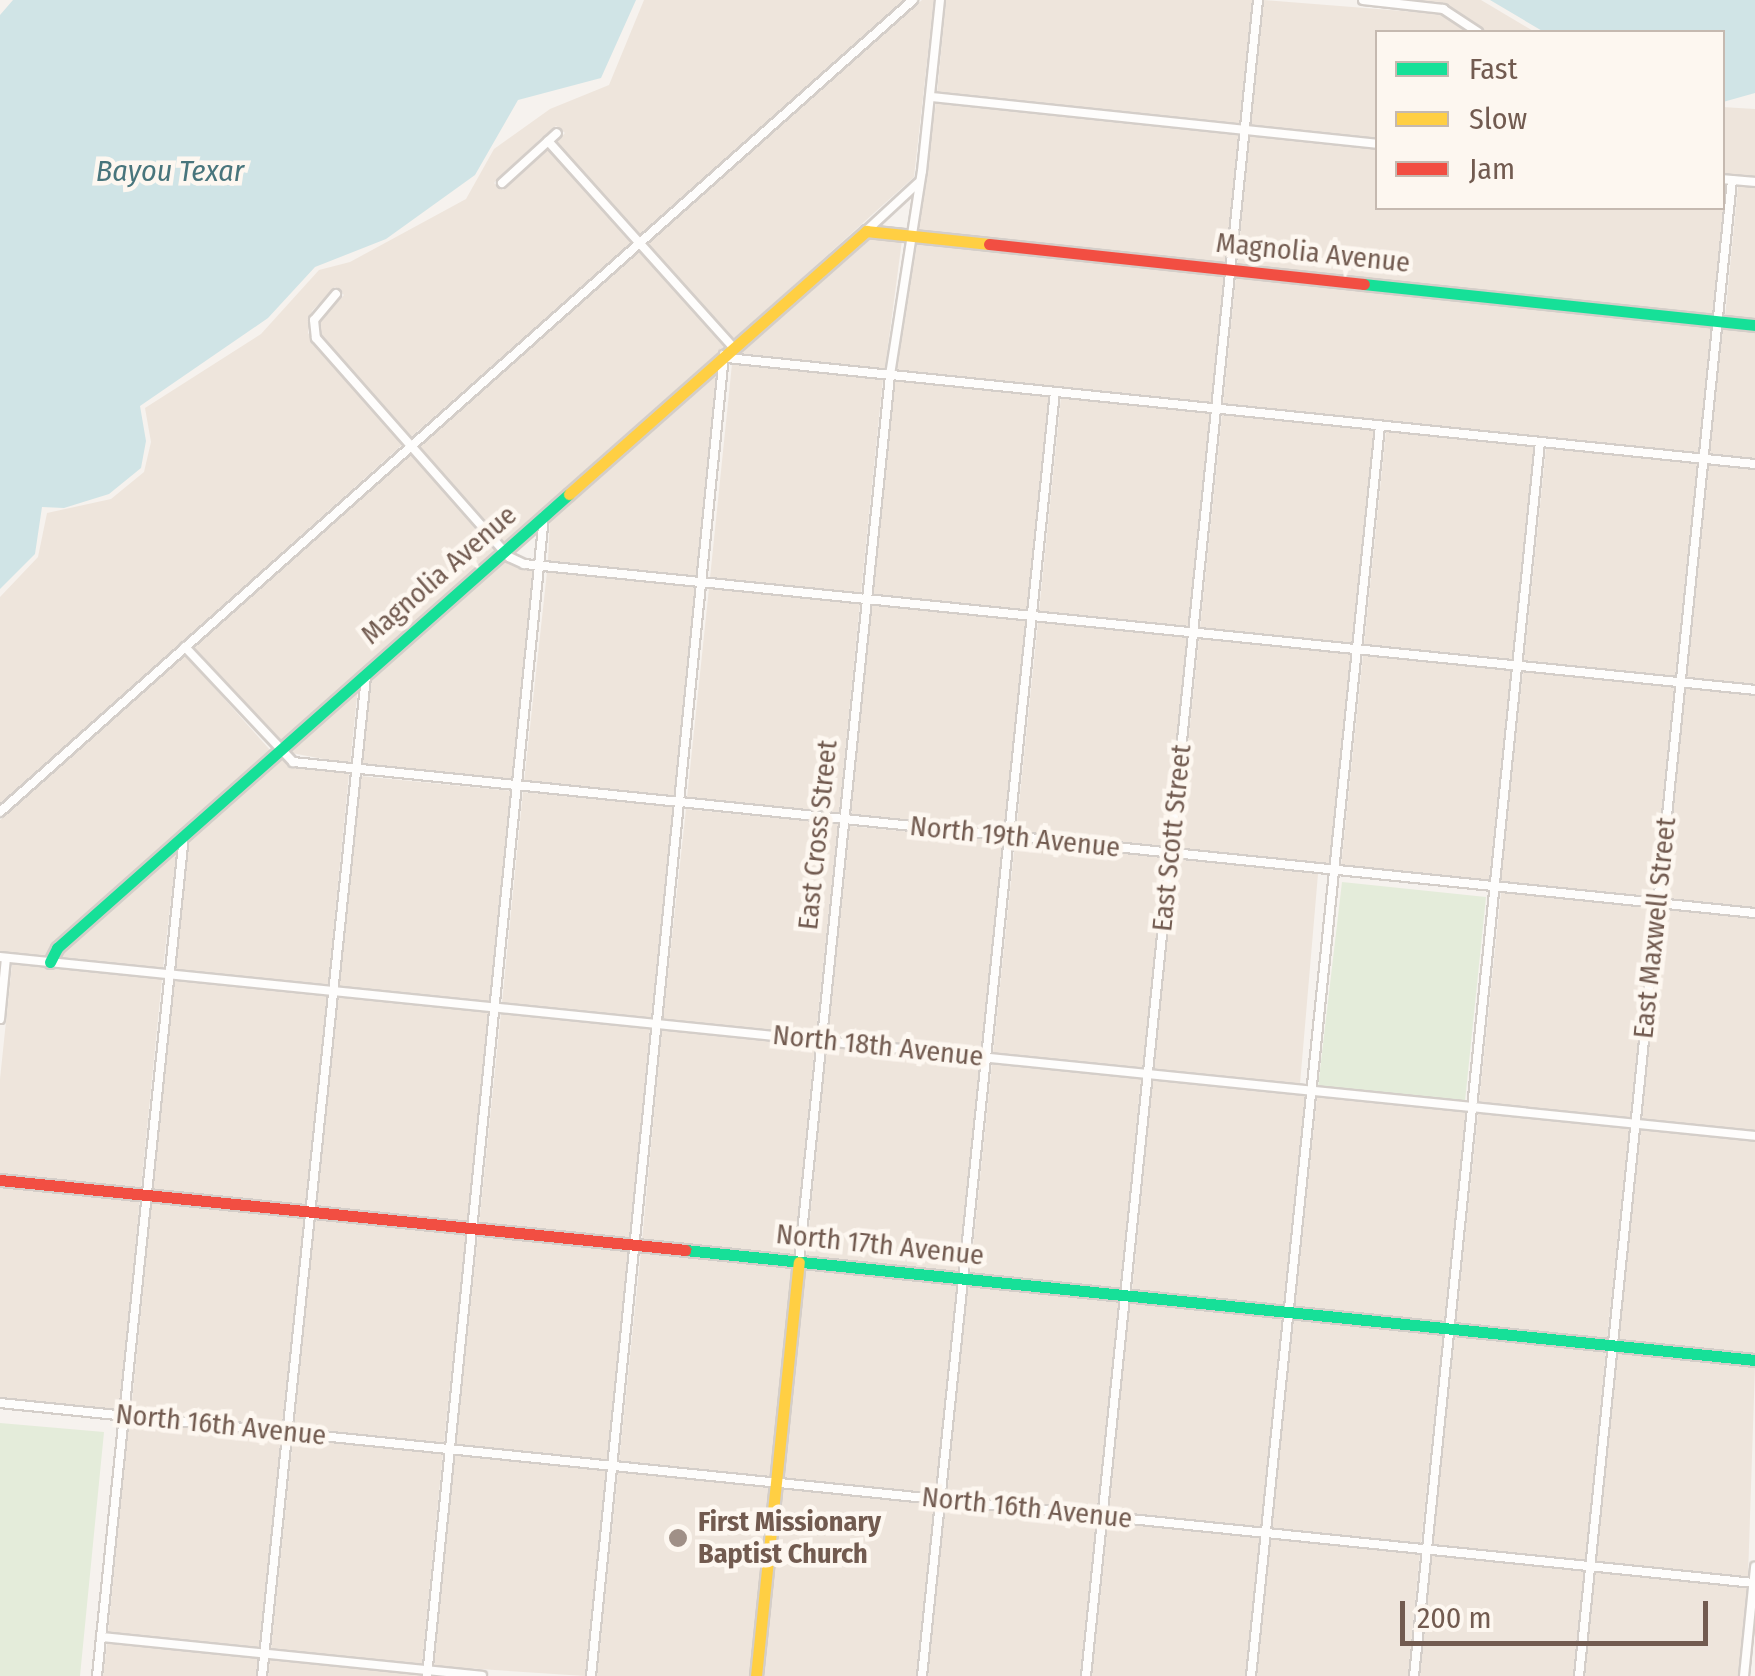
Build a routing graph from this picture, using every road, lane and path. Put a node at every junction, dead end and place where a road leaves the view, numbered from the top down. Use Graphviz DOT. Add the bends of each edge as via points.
graph roads {
  1 [pos="914,0"];
  2 [pos="940,0"];
  3 [pos="1258,0"];
  4 [pos="1364,0"];
  5 [pos="1475,30"];
  6 [pos="931,97"];
  7 [pos="1245,130"];
  8 [pos="557,134"];
  9 [pos="548,141"];
  10 [pos="1375,144"];
  11 [pos="922,171"];
  12 [pos="1727,180"];
  13 [pos="1755,182"];
  14 [pos="502,183"];
  15 [pos="866,231"];
  16 [pos="908,236"];
  17 [pos="639,244"];
  18 [pos="1231,269"];
  19 [pos="336,294"];
  20 [pos="1718,321"];
  21 [pos="1755,325"];
  22 [pos="728,353"];
  23 [pos="890,375"];
  24 [pos="1056,392"];
  25 [pos="1216,408"];
  26 [pos="1380,426"];
  27 [pos="1540,442"];
  28 [pos="410,446"];
  29 [pos="1704,459"];
  30 [pos="1755,464"];
  31 [pos="544,516"];
  32 [pos="504,550"];
  33 [pos="542,566"];
  34 [pos="704,582"];
  35 [pos="866,599"];
  36 [pos="1032,616"];
  37 [pos="1193,632"];
  38 [pos="185,646"];
  39 [pos="1357,649"];
  40 [pos="1518,665"];
  41 [pos="366,673"];
  42 [pos="1681,682"];
  43 [pos="1755,690"];
  44 [pos="278,751"];
  45 [pos="355,770"];
  46 [pos="518,786"];
  47 [pos="680,803"];
  48 [pos="0,812"];
  49 [pos="844,820"];
  50 [pos="184,834"];
  51 [pos="1009,836"];
  52 [pos="1171,854"];
  53 [pos="1334,870"];
  54 [pos="1495,886"];
  55 [pos="1658,903"];
  56 [pos="1755,913"];
  57 [pos="3,957"];
  58 [pos="50,962"];
  59 [pos="169,974"];
  60 [pos="333,991"];
  61 [pos="496,1008"];
  62 [pos="0,1020"];
  63 [pos="657,1024"];
  64 [pos="822,1040"];
  65 [pos="986,1057"];
  66 [pos="1148,1074"];
  67 [pos="1312,1091"];
  68 [pos="1472,1106"];
  69 [pos="1636,1124"];
  70 [pos="1755,1136"];
  71 [pos="0,1180"];
  72 [pos="146,1195"];
  73 [pos="310,1212"];
  74 [pos="473,1228"];
  75 [pos="636,1245"];
  76 [pos="799,1262"];
  77 [pos="963,1279"];
  78 [pos="1125,1296"];
  79 [pos="1289,1312"];
  80 [pos="1450,1329"];
  81 [pos="1613,1346"];
  82 [pos="1755,1360"];
  83 [pos="0,1403"];
  84 [pos="124,1416"];
  85 [pos="288,1432"];
  86 [pos="450,1449"];
  87 [pos="612,1466"];
  88 [pos="776,1482"];
  89 [pos="940,1500"];
  90 [pos="1102,1516"];
  91 [pos="1266,1533"];
  92 [pos="1427,1550"];
  93 [pos="1590,1566"];
  94 [pos="1755,1566"];
  95 [pos="1754,1583"];
  96 [pos="102,1637"];
  97 [pos="265,1654"];
  98 [pos="428,1673"];
  99 [pos="97,1676"];
  100 [pos="262,1676"];
  101 [pos="482,1676"];
  102 [pos="591,1676"];
  103 [pos="756,1676"];
  104 [pos="922,1676"];
  105 [pos="1086,1676"];
  106 [pos="1251,1676"];
  107 [pos="1414,1676"];
  108 [pos="1579,1676"];
  109 [pos="1744,1676"];
  1 -- 17 [label="street"];
  2 -- 6 [label="street, East Cross Street"];
  3 -- 7 [label="street, East Scott Street"];
  4 -- 5 [label="street" via="1443,9"];
  6 -- 7 [label="street"];
  6 -- 11 [label="street, East Cross Street"];
  7 -- 10 [label="street"];
  7 -- 18 [label="street, East Scott Street"];
  8 -- 9 [label="street"];
  9 -- 14 [label="street"];
  9 -- 17 [label="street"];
  11 -- 15 [label="street, Magnolia Avenue" via="915,187"];
  11 -- 16 [label="street, East Cross Street"];
  12 -- 13 [label="street"];
  12 -- 20 [label="street, East Maxwell Street"];
  15 -- 16 [label="street, Magnolia Avenue"];
  15 -- 22 [label="street, Magnolia Avenue"];
  16 -- 18 [label="street, Magnolia Avenue"];
  16 -- 23 [label="street, East Cross Street"];
  17 -- 22 [label="street"];
  17 -- 28 [label="street"];
  18 -- 20 [label="street, Magnolia Avenue"];
  18 -- 25 [label="street, East Scott Street"];
  19 -- 28 [label="street" via="314,320 316,338"];
  20 -- 21 [label="street, Magnolia Avenue"];
  20 -- 29 [label="street, East Maxwell Street"];
  22 -- 23 [label="street"];
  22 -- 31 [label="street, Magnolia Avenue"];
  22 -- 34 [label="street"];
  23 -- 24 [label="street"];
  23 -- 35 [label="street, East Cross Street"];
  24 -- 25 [label="street"];
  24 -- 36 [label="street"];
  25 -- 26 [label="street"];
  25 -- 37 [label="street, East Scott Street"];
  26 -- 27 [label="street"];
  26 -- 39 [label="street"];
  27 -- 29 [label="street"];
  27 -- 40 [label="street"];
  28 -- 32 [label="street"];
  28 -- 38 [label="street"];
  29 -- 30 [label="street"];
  29 -- 42 [label="street, East Maxwell Street"];
  31 -- 32 [label="street, Magnolia Avenue"];
  31 -- 33 [label="street"];
  32 -- 33 [label="street" via="516,561"];
  32 -- 41 [label="street, Magnolia Avenue"];
  33 -- 34 [label="street"];
  33 -- 46 [label="street"];
  34 -- 35 [label="street"];
  34 -- 47 [label="street"];
  35 -- 36 [label="street"];
  35 -- 49 [label="street, East Cross Street"];
  36 -- 37 [label="street"];
  36 -- 51 [label="street"];
  37 -- 39 [label="street"];
  37 -- 52 [label="street, East Scott Street"];
  38 -- 44 [label="street"];
  38 -- 48 [label="street"];
  39 -- 40 [label="street"];
  39 -- 53 [label="street"];
  40 -- 42 [label="street"];
  40 -- 54 [label="street"];
  41 -- 44 [label="street, Magnolia Avenue"];
  41 -- 45 [label="street"];
  42 -- 43 [label="street"];
  42 -- 55 [label="street, East Maxwell Street"];
  44 -- 45 [label="street, North 19th Avenue" via="294,762"];
  44 -- 50 [label="street, Magnolia Avenue"];
  45 -- 46 [label="street, North 19th Avenue"];
  45 -- 60 [label="street"];
  46 -- 47 [label="street, North 19th Avenue"];
  46 -- 61 [label="street"];
  47 -- 49 [label="street, North 19th Avenue"];
  47 -- 63 [label="street"];
  49 -- 51 [label="street, North 19th Avenue"];
  49 -- 64 [label="street, East Cross Street"];
  50 -- 58 [label="street, Magnolia Avenue"];
  50 -- 59 [label="street"];
  51 -- 52 [label="street, North 19th Avenue"];
  51 -- 65 [label="street"];
  52 -- 53 [label="street, North 19th Avenue"];
  52 -- 66 [label="street, East Scott Street"];
  53 -- 54 [label="street, North 19th Avenue"];
  53 -- 67 [label="street"];
  54 -- 55 [label="street, North 19th Avenue"];
  54 -- 68 [label="street"];
  55 -- 56 [label="street, North 19th Avenue"];
  55 -- 69 [label="street, East Maxwell Street"];
  57 -- 58 [label="street, North 18th Avenue"];
  57 -- 62 [label="street"];
  58 -- 59 [label="street, North 18th Avenue"];
  59 -- 60 [label="street, North 18th Avenue"];
  59 -- 72 [label="street"];
  60 -- 61 [label="street, North 18th Avenue"];
  60 -- 73 [label="street"];
  61 -- 63 [label="street, North 18th Avenue"];
  61 -- 74 [label="street"];
  63 -- 64 [label="street, North 18th Avenue"];
  63 -- 75 [label="street"];
  64 -- 65 [label="street, North 18th Avenue"];
  64 -- 76 [label="street, East Cross Street"];
  65 -- 66 [label="street, North 18th Avenue"];
  65 -- 77 [label="street"];
  66 -- 67 [label="street, North 18th Avenue"];
  66 -- 78 [label="street, East Scott Street"];
  67 -- 68 [label="street, North 18th Avenue"];
  67 -- 79 [label="street"];
  68 -- 69 [label="street, North 18th Avenue"];
  68 -- 80 [label="street"];
  69 -- 70 [label="street, North 18th Avenue"];
  69 -- 81 [label="street, East Maxwell Street"];
  71 -- 72 [label="street, North 17th Avenue"];
  72 -- 73 [label="street, North 17th Avenue"];
  72 -- 84 [label="street"];
  73 -- 74 [label="street, North 17th Avenue"];
  73 -- 85 [label="street"];
  74 -- 75 [label="street, North 17th Avenue"];
  74 -- 86 [label="street"];
  75 -- 76 [label="street, North 17th Avenue"];
  75 -- 87 [label="street"];
  76 -- 77 [label="street, North 17th Avenue"];
  76 -- 88 [label="street, East Cross Street"];
  77 -- 78 [label="street, North 17th Avenue"];
  77 -- 89 [label="street"];
  78 -- 79 [label="street, North 17th Avenue"];
  78 -- 90 [label="street, East Scott Street"];
  79 -- 80 [label="street, North 17th Avenue"];
  79 -- 91 [label="street"];
  80 -- 81 [label="street, North 17th Avenue"];
  80 -- 92 [label="street"];
  81 -- 82 [label="street, North 17th Avenue"];
  81 -- 93 [label="street, East Maxwell Street"];
  83 -- 84 [label="street, North 16th Avenue"];
  84 -- 85 [label="street, North 16th Avenue"];
  84 -- 96 [label="street"];
  85 -- 86 [label="street, North 16th Avenue"];
  85 -- 97 [label="street"];
  86 -- 87 [label="street, North 16th Avenue"];
  86 -- 98 [label="street"];
  87 -- 88 [label="street, North 16th Avenue"];
  87 -- 102 [label="street"];
  88 -- 89 [label="street, North 16th Avenue"];
  88 -- 103 [label="street, East Cross Street"];
  89 -- 90 [label="street, North 16th Avenue"];
  89 -- 104 [label="street"];
  90 -- 91 [label="street, North 16th Avenue"];
  90 -- 105 [label="street, East Scott Street"];
  91 -- 92 [label="street, North 16th Avenue"];
  91 -- 106 [label="street"];
  92 -- 93 [label="street, North 16th Avenue"];
  92 -- 107 [label="street"];
  93 -- 95 [label="street, North 16th Avenue"];
  93 -- 108 [label="street, East Maxwell Street"];
  94 -- 95 [label="street"];
  95 -- 109 [label="street"];
  96 -- 97 [label="street"];
  96 -- 99 [label="street"];
  97 -- 98 [label="street"];
  97 -- 100 [label="street"];
  98 -- 101 [label="street"];
}
